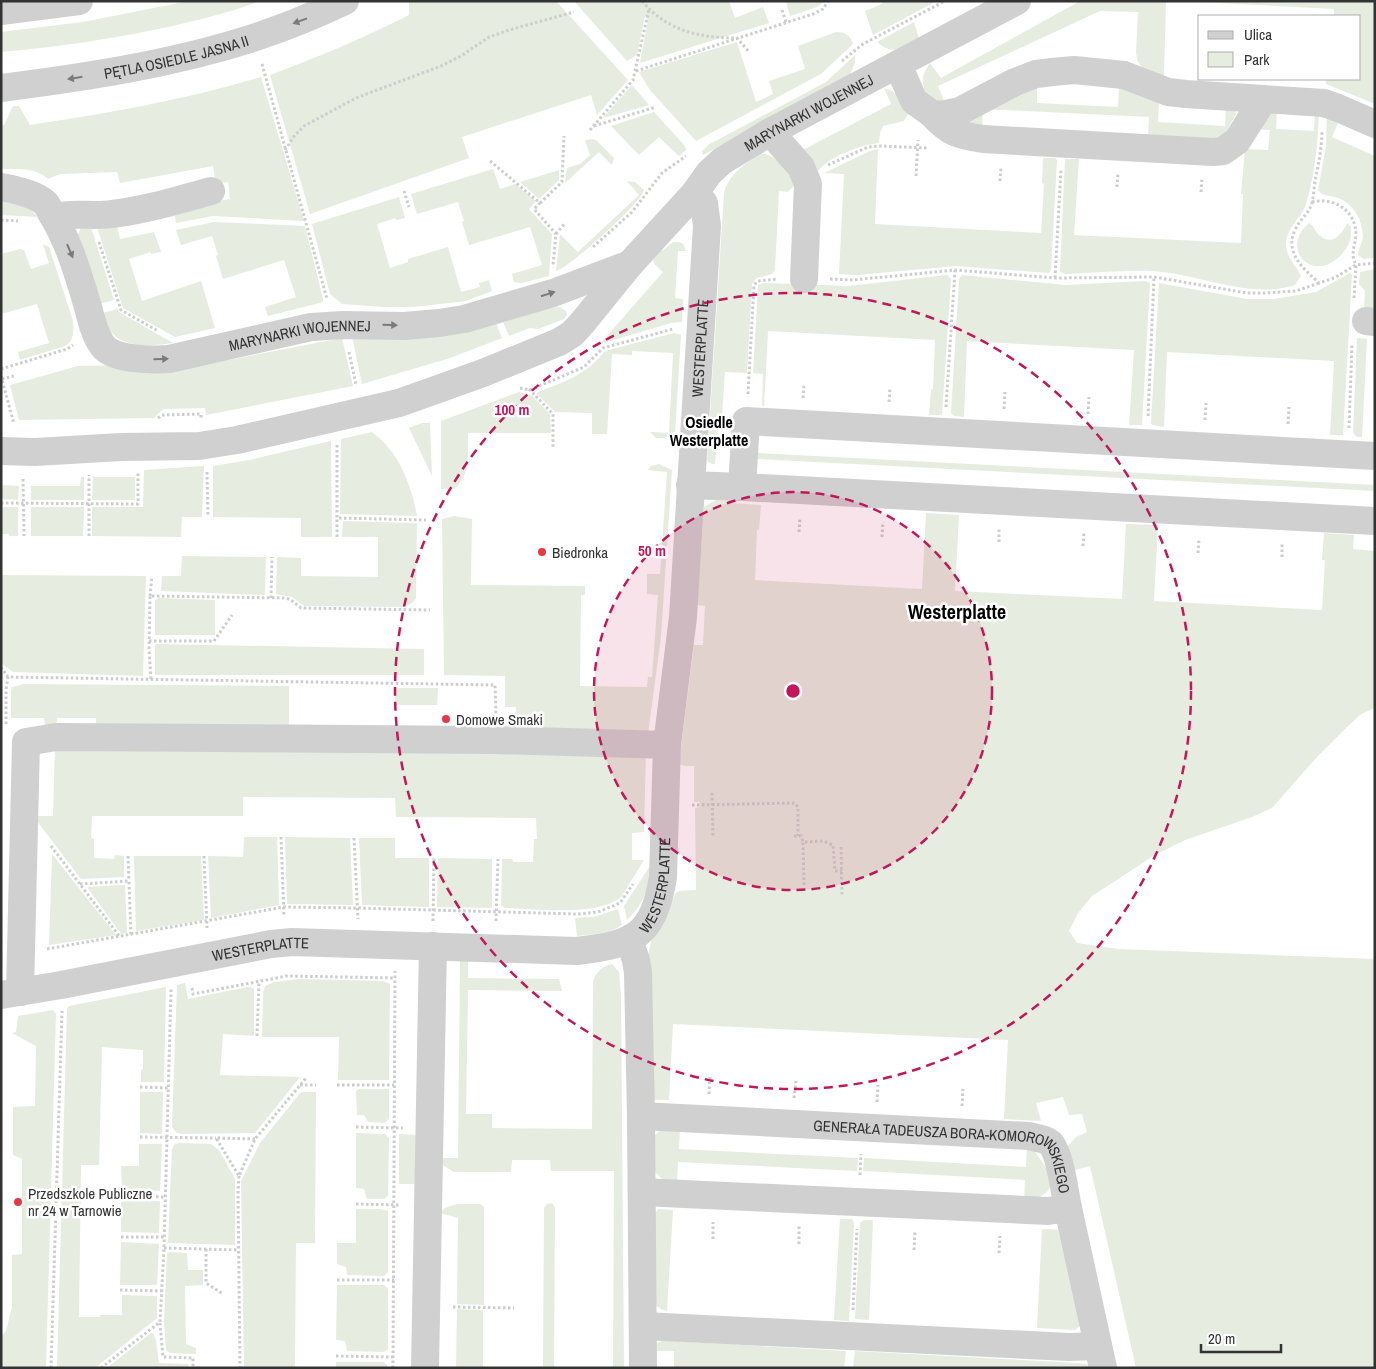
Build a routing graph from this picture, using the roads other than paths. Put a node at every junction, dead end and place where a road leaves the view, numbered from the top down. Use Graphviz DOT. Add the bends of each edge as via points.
graph roads {
  1 [pos="78,1"];
  2 [pos="345,1"];
  3 [pos="1017,1"];
  4 [pos="1,11"];
  5 [pos="898,65"];
  6 [pos="1,88"];
  7 [pos="1263,100"];
  8 [pos="932,114"];
  9 [pos="1375,124"];
  10 [pos="770,132"];
  11 [pos="1,187"];
  12 [pos="211,191"];
  13 [pos="695,193"];
  14 [pos="54,217"];
  15 [pos="630,264"];
  16 [pos="804,279"];
  17 [pos="11,452"];
  18 [pos="1375,456"];
  19 [pos="690,485"];
  20 [pos="742,487"];
  21 [pos="1375,521"];
  22 [pos="667,745"];
  23 [pos="629,940"];
  24 [pos="433,946"];
  25 [pos="10,994"];
  26 [pos="641,1116"];
  27 [pos="642,1192"];
  28 [pos="1068,1208"];
  29 [pos="644,1326"];
  30 [pos="1101,1357"];
  31 [pos="425,1368"];
  32 [pos="644,1368"];
  1 -- 4 [label="street"];
  2 -- 6 [label="street, PĘTLA OSIEDLE JASNA II, one-way" via="256,37 171,60"];
  3 -- 5 [label="street, MARYNARKI WOJENNEJ"];
  5 -- 8 [label="street" via="914,101"];
  5 -- 10 [label="street, MARYNARKI WOJENNEJ"];
  7 -- 8 [label="street" via="1168,92 1124,75 1074,70 1036,74 960,111 948,115"];
  7 -- 8 [label="street" via="1237,141 1223,151 1213,152 968,137 954,133"];
  7 -- 9 [label="street" via="1324,103"];
  10 -- 13 [label="street, MARYNARKI WOJENNEJ" via="722,161"];
  10 -- 16 [label="street" via="801,167 808,184"];
  11 -- 14 [label="street, MARYNARKI WOJENNEJ" via="12,188 44,202"];
  12 -- 14 [label="street" via="117,214 75,213"];
  13 -- 15 [label="street, MARYNARKI WOJENNEJ"];
  13 -- 19 [label="street, WESTERPLATTE" via="704,204 707,226"];
  14 -- 15 [label="street, MARYNARKI WOJENNEJ, one-way" via="74,261 92,323 103,347 130,358 149,360 169,359 317,326 404,326 464,319 553,293"];
  15 -- 17 [label="street, MARYNARKI WOJENNEJ" via="572,334 483,373 399,404 217,444"];
  18 -- 20 [label="street" via="746,421"];
  19 -- 20 [label="street"];
  19 -- 22 [label="street, WESTERPLATTE" via="683,617"];
  20 -- 21 [label="street"];
  22 -- 23 [label="street, WESTERPLATTE" via="660,896 645,927"];
  22 -- 25 [label="street" via="496,740 56,737 26,742"];
  23 -- 24 [label="street, WESTERPLATTE" via="576,951"];
  23 -- 26 [label="street" via="638,973"];
  24 -- 25 [label="street, WESTERPLATTE" via="285,943"];
  24 -- 31 [label="street"];
  26 -- 27 [label="street"];
  26 -- 28 [label="street, GENERAŁA TADEUSZA BORA-KOMOROWSKIEGO" via="1041,1138 1050,1144 1056,1155"];
  27 -- 28 [label="street, GENERAŁA TADEUSZA BORA-KOMOROWSKIEGO" via="1048,1212"];
  27 -- 29 [label="street"];
  28 -- 30 [label="street"];
  29 -- 30 [label="street" via="1069,1346"];
  29 -- 32 [label="street"];
}
